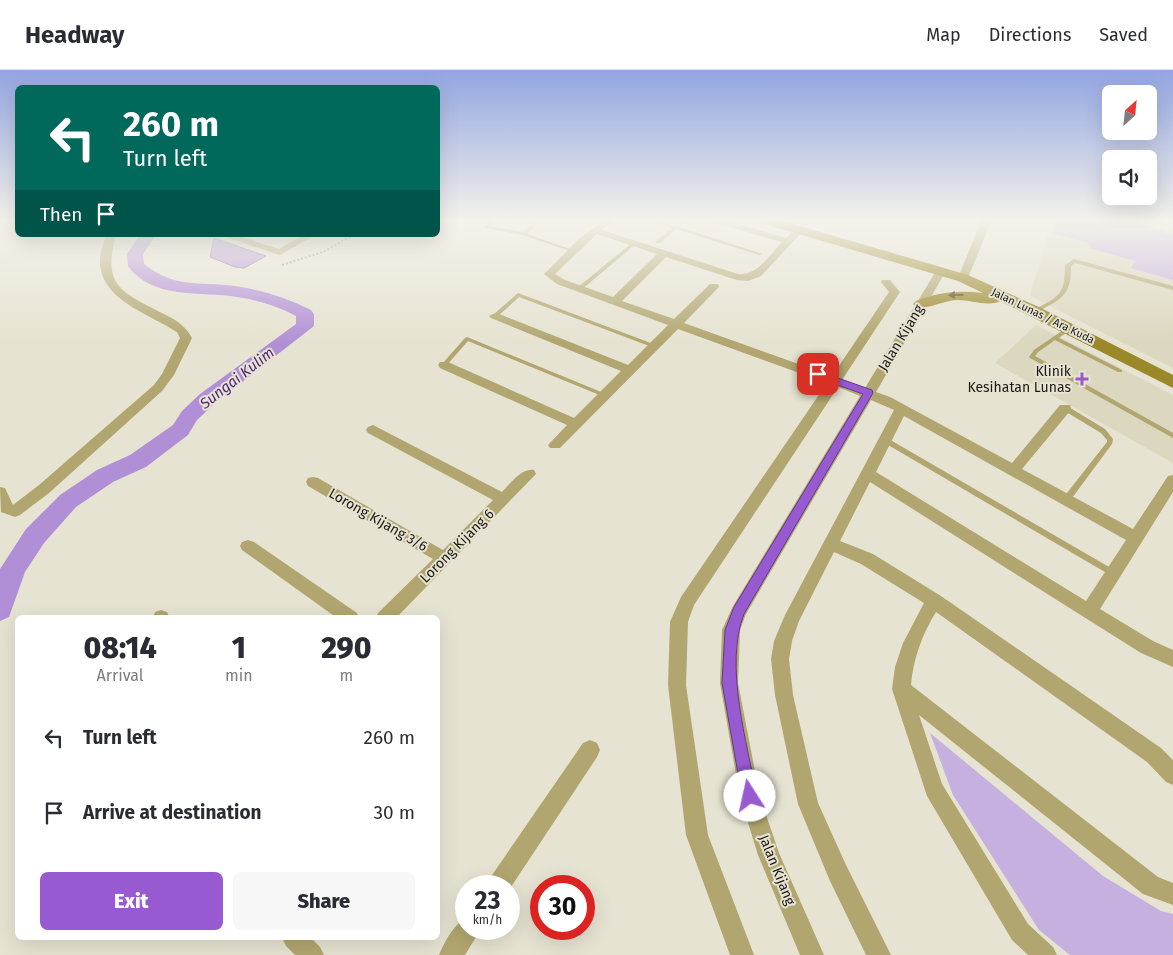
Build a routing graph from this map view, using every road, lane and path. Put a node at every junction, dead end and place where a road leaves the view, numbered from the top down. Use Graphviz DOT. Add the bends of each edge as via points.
graph roads {
  1 [pos="104,260"];
  2 [pos="297,260"];
  3 [pos="562,260"];
  4 [pos="614,260"];
  5 [pos="657,260"];
  6 [pos="686,260"];
  7 [pos="716,260"];
  8 [pos="755,260"];
  9 [pos="770,260"];
  10 [pos="894,260"];
  11 [pos="904,260"];
  12 [pos="970,260"];
  13 [pos="282,265"];
  14 [pos="746,270"];
  15 [pos="941,271"];
  16 [pos="757,274"];
  17 [pos="963,278"];
  18 [pos="886,282"];
  19 [pos="714,286"];
  20 [pos="1173,288"];
  21 [pos="579,289"];
  22 [pos="615,302"];
  23 [pos="921,304"];
  24 [pos="1028,307"];
  25 [pos="495,316"];
  26 [pos="676,324"];
  27 [pos="1069,328"];
  28 [pos="1055,338"];
  29 [pos="654,346"];
  30 [pos="444,365"];
  31 [pos="629,370"];
  32 [pos="1120,371"];
  33 [pos="836,381"];
  34 [pos="1173,382"];
  35 [pos="869,393"];
  36 [pos="604,395"];
  37 [pos="1065,408"];
  38 [pos="901,409"];
  39 [pos="575,424"];
  40 [pos="373,430"];
  41 [pos="1173,436"];
  42 [pos="885,440"];
  43 [pos="555,445"];
  44 [pos="1013,471"];
  45 [pos="868,473"];
  46 [pos="529,474"];
  47 [pos="1173,480"];
  48 [pos="313,482"];
  49 [pos="0,492"];
  50 [pos="503,499"];
  51 [pos="1066,500"];
  52 [pos="1136,538"];
  53 [pos="830,544"];
  54 [pos="248,546"];
  55 [pos="444,558"];
  56 [pos="1113,573"];
  57 [pos="935,602"];
  58 [pos="1089,611"];
  59 [pos="347,615"];
  60 [pos="387,615"];
  61 [pos="1173,660"];
  62 [pos="901,689"];
  63 [pos="590,750"];
  64 [pos="1173,775"];
  65 [pos="505,875"];
  66 [pos="1173,894"];
  67 [pos="296,940"];
  68 [pos="461,940"];
  69 [pos="312,955"];
  70 [pos="451,955"];
  71 [pos="742,955"];
  72 [pos="812,955"];
  73 [pos="879,955"];
  74 [pos="1045,955"];
  1 -- 49 [label="street" via="108,280 116,290 182,330 186,338 181,352 158,388 44,489 15,511 6,508"];
  2 -- 13 [label="path"];
  3 -- 21 [label="street" via="549,274"];
  4 -- 21 [label="lane"];
  5 -- 22 [label="street"];
  6 -- 16 [label="street" via="737,277 748,278"];
  7 -- 14 [label="street"];
  8 -- 14 [label="street"];
  9 -- 16 [label="street"];
  10 -- 23 [label="main road" via="917,271 921,277"];
  11 -- 15 [label="main road, Jalan Lunas / Ara Kuda"];
  12 -- 17 [label="street"];
  14 -- 16 [label="street"];
  15 -- 17 [label="main road, Jalan Lunas / Ara Kuda"];
  15 -- 23 [label="street, Jalan Kijang"];
  17 -- 24 [label="main road, Jalan Lunas / Ara Kuda"];
  18 -- 33 [label="street" via="895,292"];
  19 -- 26 [label="street"];
  20 -- 24 [label="lane" via="1074,261 1068,265 1065,290 1059,299"];
  21 -- 22 [label="street"];
  22 -- 26 [label="street"];
  24 -- 23 [label="main road, one-way" via="957,294 940,296"];
  23 -- 35 [label="street, Jalan Kijang"];
  24 -- 27 [label="main road, Jalan Lunas / Ara Kuda"];
  25 -- 29 [label="lane" via="518,295"];
  25 -- 31 [label="street"];
  26 -- 29 [label="street"];
  26 -- 33 [label="street"];
  27 -- 28 [label="lane"];
  27 -- 34 [label="main road, Jalan Lunas / Ara Kuda"];
  28 -- 32 [label="lane"];
  28 -- 41 [label="lane" via="1032,357"];
  29 -- 31 [label="street"];
  30 -- 36 [label="lane" via="467,339"];
  30 -- 39 [label="street"];
  31 -- 36 [label="street"];
  33 -- 35 [label="street"];
  33 -- 71 [label="street" via="687,602 679,622 677,685 698,835"];
  35 -- 38 [label="street"];
  35 -- 72 [label="street, Jalan Kijang" via="739,611 731,630 729,683 750,796 769,855"];
  36 -- 39 [label="street"];
  37 -- 44 [label="street"];
  37 -- 51 [label="lane" via="1103,431 1110,439"];
  38 -- 42 [label="street"];
  38 -- 44 [label="street"];
  39 -- 43 [label="street"];
  40 -- 50 [label="street"];
  42 -- 45 [label="street"];
  42 -- 56 [label="lane"];
  44 -- 51 [label="street"];
  45 -- 53 [label="street"];
  45 -- 58 [label="street"];
  46 -- 50 [label="street, Lorong Kijang 6"];
  47 -- 52 [label="street"];
  48 -- 55 [label="street, Lorong Kijang 3/6"];
  50 -- 55 [label="street, Lorong Kijang 6"];
  51 -- 52 [label="street"];
  52 -- 56 [label="street"];
  53 -- 57 [label="street" via="867,559"];
  53 -- 73 [label="street" via="783,641 780,658 784,695 808,804"];
  54 -- 59 [label="street"];
  55 -- 60 [label="street, Lorong Kijang 6"];
  56 -- 58 [label="street"];
  57 -- 62 [label="street" via="919,626 901,676"];
  57 -- 64 [label="street" via="1154,755"];
  58 -- 61 [label="street"];
  62 -- 66 [label="street" via="1151,886"];
  62 -- 74 [label="street" via="934,789 1020,932"];
  63 -- 65 [label="street"];
  67 -- 69 [label="street"];
  68 -- 70 [label="street"];
}
